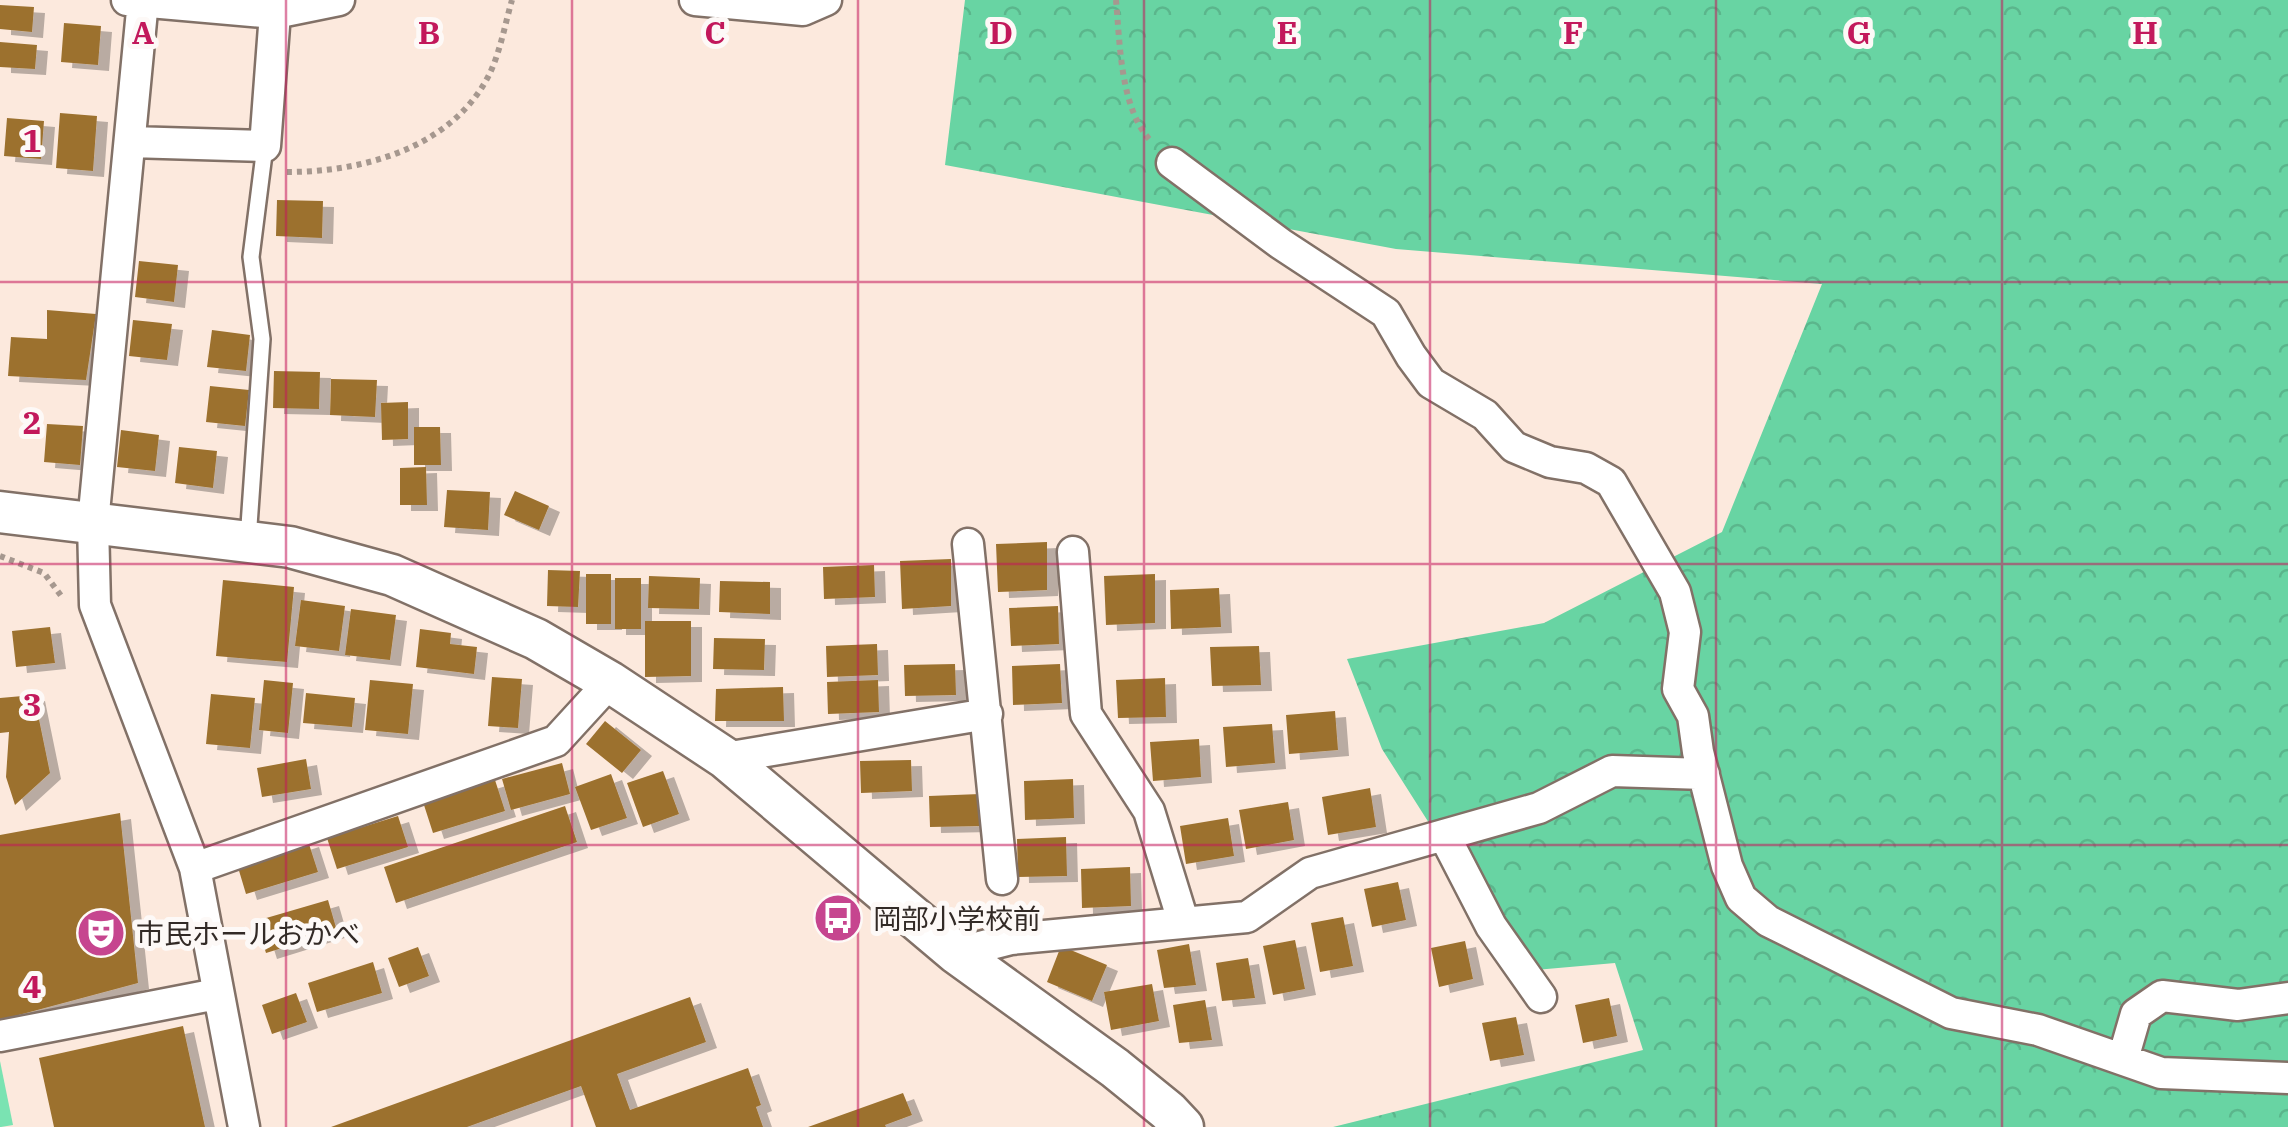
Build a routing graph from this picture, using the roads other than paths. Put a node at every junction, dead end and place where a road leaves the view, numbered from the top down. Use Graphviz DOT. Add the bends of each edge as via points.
graph roads {
  1 [pos="128,0"];
  2 [pos="143,0"];
  3 [pos="339,0"];
  4 [pos="695,0"];
  5 [pos="826,0"];
  6 [pos="275,14"];
  7 [pos="130,142"];
  8 [pos="263,159"];
  9 [pos="1172,164"];
  10 [pos="0,512"];
  11 [pos="93,522"];
  12 [pos="248,544"];
  13 [pos="968,544"];
  14 [pos="1072,552"];
  15 [pos="610,682"];
  16 [pos="987,714"];
  17 [pos="725,758"];
  18 [pos="1704,774"];
  19 [pos="1444,835"];
  20 [pos="194,868"];
  21 [pos="1002,879"];
  22 [pos="1183,922"];
  23 [pos="956,953"];
  24 [pos="218,994"];
  25 [pos="1541,997"];
  26 [pos="2288,998"];
  27 [pos="0,1036"];
  28 [pos="2123,1060"];
  29 [pos="2288,1078"];
  30 [pos="244,1127"];
  31 [pos="1182,1127"];
  1 -- 2 [label="street"];
  2 -- 6 [label="street"];
  2 -- 7 [label="street"];
  3 -- 6 [label="street"];
  4 -- 5 [label="street" via="803,10"];
  6 -- 8 [label="street"];
  7 -- 8 [label="street"];
  7 -- 11 [label="street"];
  8 -- 12 [label="lane" via="251,257 262,339"];
  9 -- 18 [label="street" via="1386,313 1431,383 1484,415 1514,447 1611,482 1675,592 1684,632 1678,689 1693,716"];
  10 -- 11 [label="street"];
  11 -- 12 [label="street"];
  11 -- 20 [label="street" via="95,604"];
  12 -- 15 [label="street" via="290,547 392,575 536,640"];
  13 -- 16 [label="street"];
  14 -- 22 [label="street" via="1086,714 1148,811"];
  15 -- 17 [label="street"];
  15 -- 20 [label="street" via="556,741"];
  16 -- 17 [label="street"];
  16 -- 21 [label="street"];
  17 -- 23 [label="street"];
  18 -- 19 [label="street" via="1612,771 1539,808"];
  18 -- 28 [label="street" via="1727,866 1741,898 1768,922 1951,1013 2038,1030"];
  19 -- 22 [label="street" via="1310,873 1247,917"];
  19 -- 25 [label="street" via="1491,926"];
  20 -- 24 [label="street"];
  22 -- 23 [label="street" via="1011,939"];
  23 -- 31 [label="street" via="1115,1068"];
  24 -- 27 [label="street"];
  24 -- 30 [label="street"];
  26 -- 28 [label="street" via="2238,1004 2162,996 2136,1014"];
  28 -- 29 [label="street" via="2160,1073"];
}
